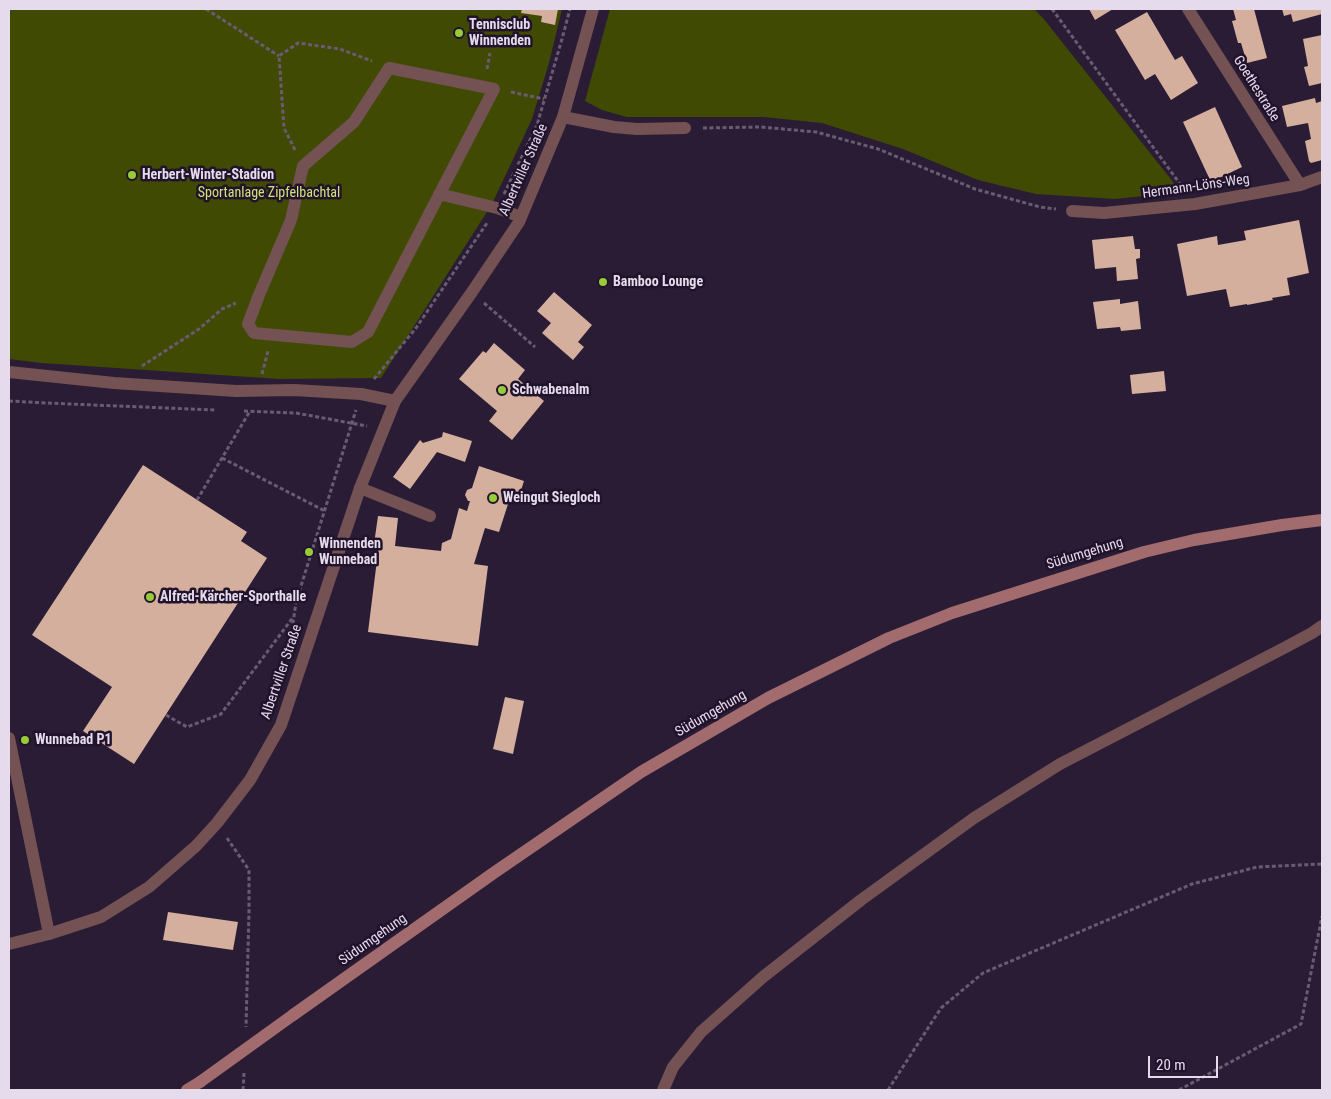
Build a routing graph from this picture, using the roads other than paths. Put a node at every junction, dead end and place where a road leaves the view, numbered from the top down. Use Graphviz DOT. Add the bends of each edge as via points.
graph roads {
  1 [pos="592,9"];
  2 [pos="1188,9"];
  3 [pos="563,117"];
  4 [pos="685,128"];
  5 [pos="1322,177"];
  6 [pos="1300,185"];
  7 [pos="439,194"];
  8 [pos="1072,211"];
  9 [pos="521,217"];
  10 [pos="9,372"];
  11 [pos="395,401"];
  12 [pos="360,488"];
  13 [pos="430,516"];
  14 [pos="1322,520"];
  15 [pos="1319,631"];
  16 [pos="9,738"];
  17 [pos="50,934"];
  18 [pos="9,944"];
  19 [pos="187,1090"];
  20 [pos="663,1090"];
  1 -- 3 [label="street, Albertviller Straße"];
  2 -- 6 [label="street, Goethestraße"];
  3 -- 4 [label="street" via="614,127"];
  3 -- 9 [label="street, Albertviller Straße"];
  5 -- 6 [label="street, Hermann-Löns-Weg"];
  6 -- 8 [label="street, Hermann-Löns-Weg" via="1195,204 1104,213"];
  7 -- 7 [label="street" via="368,332 352,342 254,332 248,324 291,220 303,166 354,122 389,68 494,89"];
  7 -- 9 [label="street"];
  9 -- 11 [label="street, Albertviller Straße"];
  10 -- 11 [label="street" via="114,384 361,394"];
  11 -- 12 [label="street, Albertviller Straße"];
  12 -- 13 [label="street"];
  12 -- 17 [label="street, Albertviller Straße" via="280,725 250,780 218,823 149,887 101,917"];
  14 -- 19 [label="main road, Südumgehung, bridge" via="1194,540 1144,552 969,607 889,638 768,698 641,772"];
  15 -- 20 [label="street" via="1060,764 974,818 861,900 756,983 701,1032 673,1067"];
  16 -- 17 [label="street"];
  17 -- 18 [label="street, Albertviller Straße"];
}
